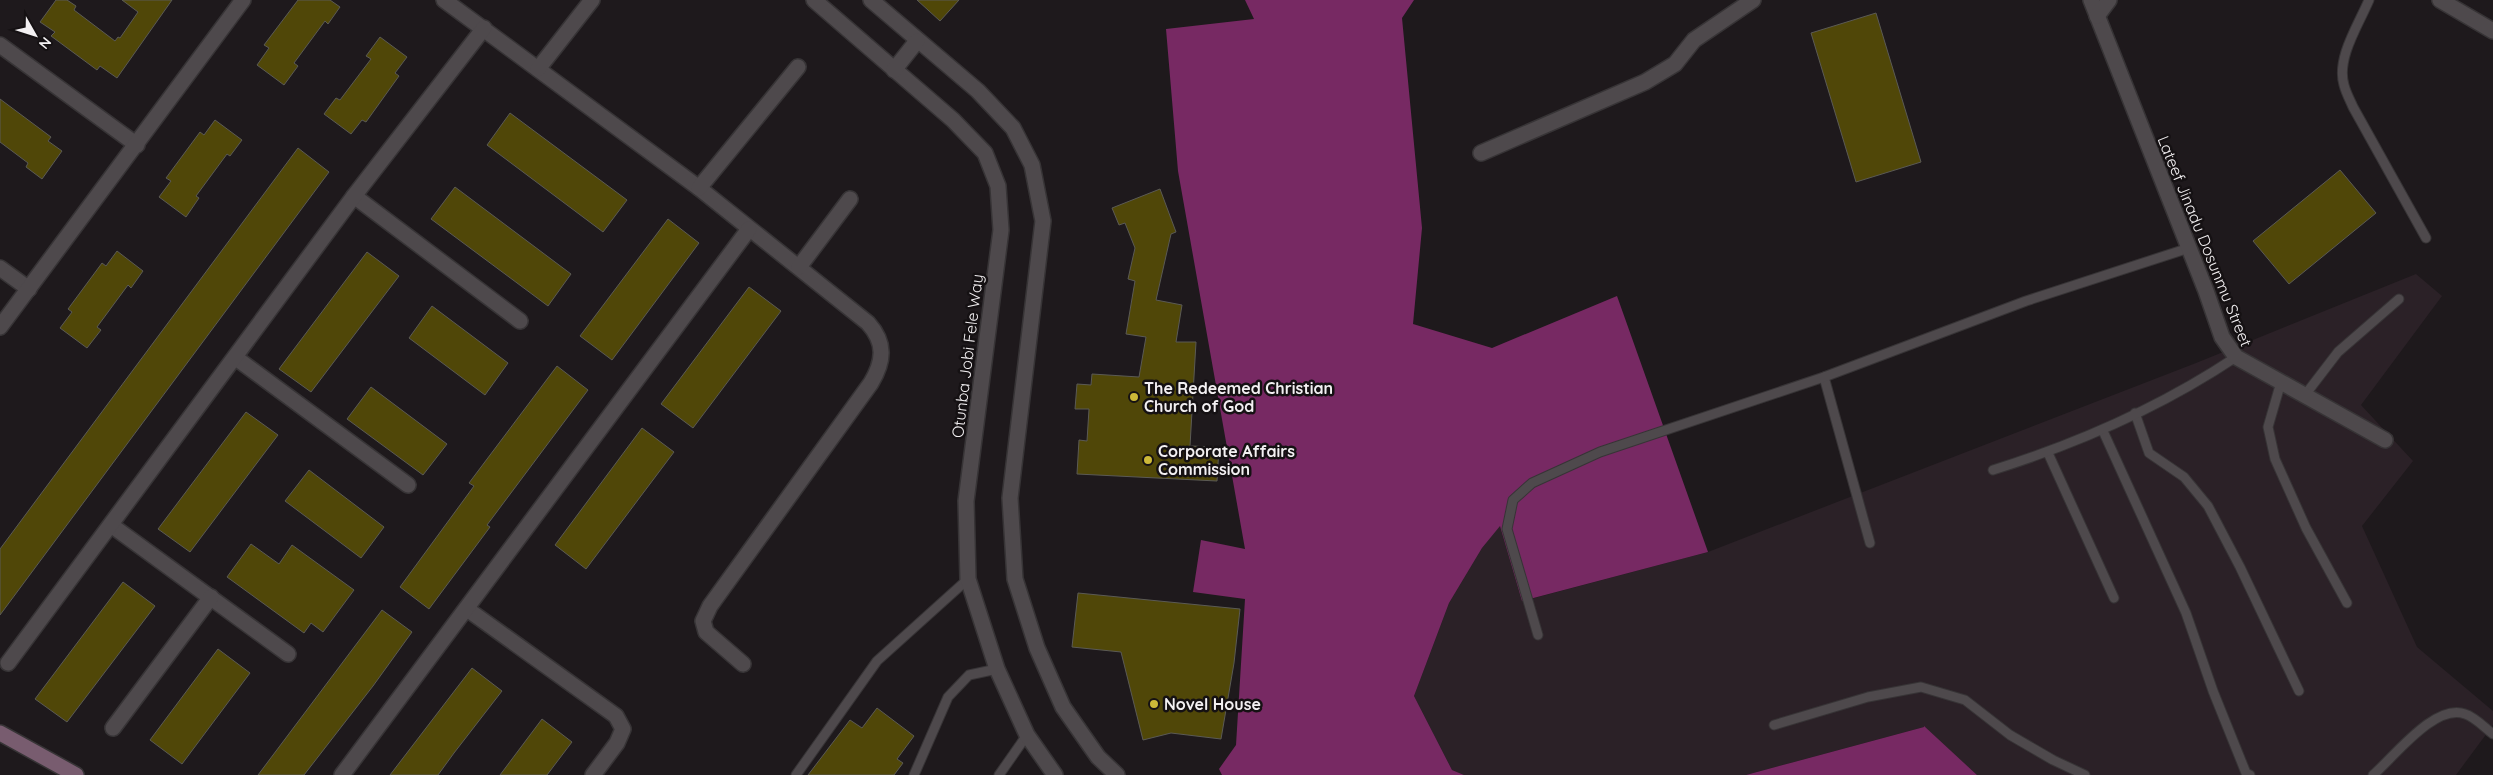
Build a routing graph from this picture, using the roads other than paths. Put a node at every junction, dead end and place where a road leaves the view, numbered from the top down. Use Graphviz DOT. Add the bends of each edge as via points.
graph roads {
  1 [pos="243,0"];
  2 [pos="444,0"];
  3 [pos="592,0"];
  4 [pos="814,0"];
  5 [pos="870,0"];
  6 [pos="1753,0"];
  7 [pos="2091,0"];
  8 [pos="2108,0"];
  9 [pos="2369,0"];
  10 [pos="2440,0"];
  11 [pos="2097,16"];
  12 [pos="484,28"];
  13 [pos="2493,31"];
  14 [pos="917,41"];
  15 [pos="0,45"];
  16 [pos="798,67"];
  17 [pos="538,69"];
  18 [pos="894,70"];
  19 [pos="137,145"];
  20 [pos="1481,153"];
  21 [pos="699,188"];
  22 [pos="354,196"];
  23 [pos="850,199"];
  24 [pos="750,229"];
  25 [pos="2426,238"];
  26 [pos="2189,248"];
  27 [pos="799,267"];
  28 [pos="0,268"];
  29 [pos="29,289"];
  30 [pos="2399,299"];
  31 [pos="520,322"];
  32 [pos="0,327"];
  33 [pos="2236,357"];
  34 [pos="236,358"];
  35 [pos="1824,377"];
  36 [pos="2281,382"];
  37 [pos="2305,395"];
  38 [pos="2134,413"];
  39 [pos="2103,431"];
  40 [pos="2385,440"];
  41 [pos="2048,453"];
  42 [pos="1993,470"];
  43 [pos="408,485"];
  44 [pos="111,525"];
  45 [pos="1870,542"];
  46 [pos="968,579"];
  47 [pos="212,597"];
  48 [pos="2114,598"];
  49 [pos="2347,603"];
  50 [pos="466,609"];
  51 [pos="1538,635"];
  52 [pos="288,654"];
  53 [pos="8,663"];
  54 [pos="743,664"];
  55 [pos="997,669"];
  56 [pos="2299,691"];
  57 [pos="1774,725"];
  58 [pos="113,728"];
  59 [pos="0,733"];
  60 [pos="2493,734"];
  61 [pos="1027,735"];
  62 [pos="2247,774"];
  63 [pos="76,775"];
  64 [pos="342,775"];
  65 [pos="593,775"];
  66 [pos="796,775"];
  67 [pos="914,775"];
  68 [pos="999,775"];
  69 [pos="1056,775"];
  70 [pos="1116,775"];
  71 [pos="2085,775"];
  72 [pos="2373,775"];
  1 -- 19 [label="street"];
  2 -- 12 [label="street"];
  3 -- 17 [label="street"];
  4 -- 18 [label="street, Otunba Jobi Fele Way"];
  5 -- 14 [label="street"];
  6 -- 20 [label="street" via="1694,40 1675,64 1645,82"];
  7 -- 11 [label="street, Lateef Jinadu Dosunmu Street"];
  8 -- 11 [label="street"];
  9 -- 25 [label="lane" via="2346,55 2342,70 2344,85"];
  10 -- 13 [label="street"];
  11 -- 26 [label="street, Lateef Jinadu Dosunmu Street"];
  12 -- 17 [label="street"];
  12 -- 22 [label="street"];
  14 -- 18 [label="street"];
  14 -- 70 [label="street" via="978,91 1013,128 1032,165 1043,221 1010,498 1015,579 1037,648 1063,706 1098,757"];
  15 -- 19 [label="street"];
  16 -- 21 [label="street"];
  17 -- 21 [label="street"];
  18 -- 46 [label="street, Otunba Jobi Fele Way" via="953,120 985,153 998,186 1001,230 966,501"];
  19 -- 29 [label="street"];
  21 -- 24 [label="street"];
  22 -- 31 [label="street"];
  22 -- 34 [label="street"];
  23 -- 27 [label="street"];
  24 -- 27 [label="street"];
  24 -- 50 [label="street"];
  26 -- 33 [label="street, Lateef Jinadu Dosunmu Street" via="2222,336"];
  26 -- 35 [label="lane" via="2026,301"];
  27 -- 54 [label="street" via="879,335 879,370 710,606 703,621 706,632"];
  28 -- 29 [label="street"];
  29 -- 32 [label="street"];
  30 -- 37 [label="lane" via="2338,352"];
  33 -- 36 [label="street"];
  33 -- 38 [label="lane, Lateef Jinadu Dosunmu Street" via="2200,381"];
  34 -- 43 [label="street"];
  34 -- 44 [label="street"];
  35 -- 45 [label="lane"];
  35 -- 51 [label="lane" via="1600,452 1532,483 1513,500 1507,529"];
  36 -- 37 [label="street"];
  36 -- 49 [label="lane" via="2268,428 2275,459 2306,528"];
  37 -- 40 [label="street"];
  38 -- 39 [label="lane, Lateef Jinadu Dosunmu Street"];
  38 -- 56 [label="lane" via="2149,453 2184,477 2208,506"];
  39 -- 41 [label="lane, Lateef Jinadu Dosunmu Street"];
  39 -- 62 [label="lane" via="2186,613"];
  41 -- 42 [label="lane, Lateef Jinadu Dosunmu Street"];
  41 -- 48 [label="lane"];
  44 -- 47 [label="street"];
  44 -- 53 [label="street"];
  46 -- 55 [label="street, Otunba Jobi Fele Way"];
  46 -- 66 [label="lane" via="877,661"];
  47 -- 52 [label="street"];
  47 -- 58 [label="street"];
  50 -- 64 [label="street"];
  50 -- 65 [label="street" via="616,716 622,729 617,743"];
  55 -- 61 [label="street, Otunba Jobi Fele Way"];
  55 -- 67 [label="lane" via="969,675 948,697"];
  57 -- 71 [label="lane" via="1868,697 1921,687 1965,700 2010,735"];
  59 -- 63 [label="main road"];
  60 -- 72 [label="lane" via="2466,714 2448,712 2428,723"];
  61 -- 68 [label="lane"];
  61 -- 69 [label="street, Otunba Jobi Fele Way"];
}
